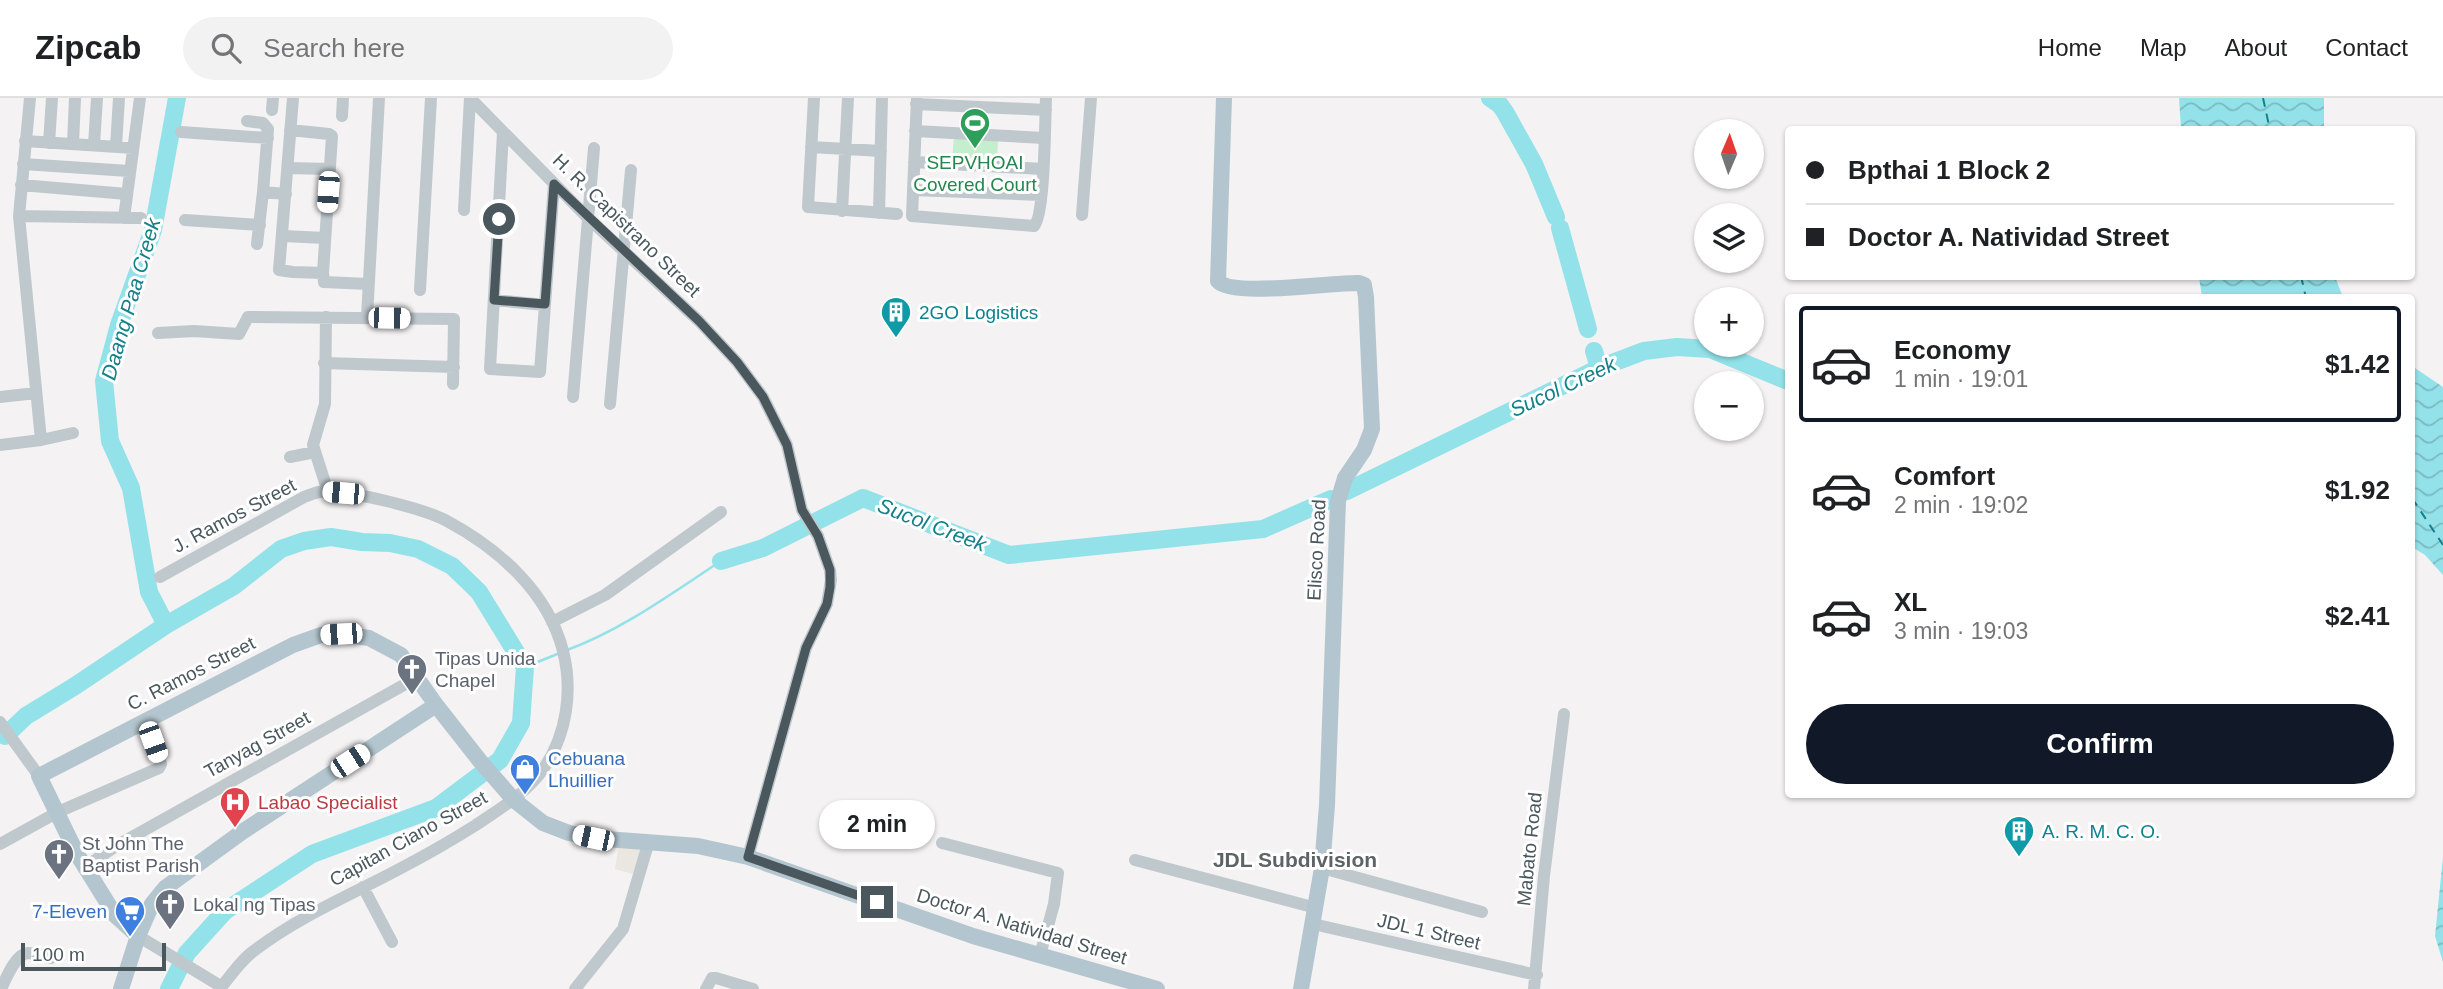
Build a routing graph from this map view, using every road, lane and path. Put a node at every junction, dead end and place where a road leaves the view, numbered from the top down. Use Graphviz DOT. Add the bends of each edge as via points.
graph roads {
  1 [pos="30,98"];
  2 [pos="52,98"];
  3 [pos="75,98"];
  4 [pos="97,98"];
  5 [pos="119,98"];
  6 [pos="140,98"];
  7 [pos="293,98"];
  8 [pos="344,98"];
  9 [pos="379,98"];
  10 [pos="431,98"];
  11 [pos="470,98"];
  12 [pos="814,98"];
  13 [pos="848,98"];
  14 [pos="882,98"];
  15 [pos="1091,98"];
  16 [pos="1224,98"];
  17 [pos="916,101"];
  18 [pos="1046,104"];
  19 [pos="342,116"];
  20 [pos="247,121"];
  21 [pos="290,130"];
  22 [pos="915,131"];
  23 [pos="181,132"];
  24 [pos="503,132"];
  25 [pos="268,138"];
  26 [pos="1044,138"];
  27 [pos="25,141"];
  28 [pos="49,143"];
  29 [pos="73,144"];
  30 [pos="94,145"];
  31 [pos="116,147"];
  32 [pos="811,147"];
  33 [pos="133,148"];
  34 [pos="594,148"];
  35 [pos="845,149"];
  36 [pos="881,151"];
  37 [pos="914,162"];
  38 [pos="23,164"];
  39 [pos="288,167"];
  40 [pos="330,169"];
  41 [pos="1043,169"];
  42 [pos="631,170"];
  43 [pos="129,171"];
  44 [pos="554,184"];
  45 [pos="21,185"];
  46 [pos="913,190"];
  47 [pos="263,192"];
  48 [pos="127,194"];
  49 [pos="286,194"];
  50 [pos="1041,195"];
  51 [pos="464,210"];
  52 [pos="842,211"];
  53 [pos="879,213"];
  54 [pos="897,214"];
  55 [pos="1082,215"];
  56 [pos="19,216"];
  57 [pos="587,217"];
  58 [pos="124,218"];
  59 [pos="141,218"];
  60 [pos="185,220"];
  61 [pos="260,225"];
  62 [pos="283,236"];
  63 [pos="325,238"];
  64 [pos="257,244"];
  65 [pos="622,249"];
  66 [pos="279,270"];
  67 [pos="323,273"];
  68 [pos="276,284"];
  69 [pos="369,284"];
  70 [pos="420,289"];
  71 [pos="494,300"];
  72 [pos="545,304"];
  73 [pos="326,317"];
  74 [pos="367,317"];
  75 [pos="158,333"];
  76 [pos="324,362"];
  77 [pos="454,367"];
  78 [pos="453,384"];
  79 [pos="36,393"];
  80 [pos="0,397"];
  81 [pos="573,397"];
  82 [pos="610,404"];
  83 [pos="73,433"];
  84 [pos="41,440"];
  85 [pos="0,445"];
  86 [pos="315,452"];
  87 [pos="290,457"];
  88 [pos="328,492"];
  89 [pos="721,512"];
  90 [pos="160,577"];
  91 [pos="552,622"];
  92 [pos="369,638"];
  93 [pos="418,677"];
  94 [pos="436,705"];
  95 [pos="1564,714"];
  96 [pos="145,721"];
  97 [pos="0,722"];
  98 [pos="39,776"];
  99 [pos="514,800"];
  100 [pos="58,813"];
  101 [pos="649,841"];
  102 [pos="942,843"];
  103 [pos="0,845"];
  104 [pos="748,857"];
  105 [pos="1135,860"];
  106 [pos="85,867"];
  107 [pos="1322,868"];
  108 [pos="363,887"];
  109 [pos="1482,912"];
  110 [pos="1314,916"];
  111 [pos="138,936"];
  112 [pos="392,942"];
  113 [pos="1040,956"];
  114 [pos="51,958"];
  115 [pos="1536,975"];
  116 [pos="221,988"];
  117 [pos="1,989"];
  118 [pos="121,989"];
  119 [pos="575,989"];
  120 [pos="706,989"];
  121 [pos="753,989"];
  122 [pos="1157,989"];
  123 [pos="1301,989"];
  124 [pos="1534,989"];
  1 -- 27 [label="street"];
  2 -- 28 [label="street"];
  3 -- 29 [label="street"];
  4 -- 30 [label="street"];
  5 -- 31 [label="street"];
  6 -- 33 [label="street"];
  7 -- 21 [label="street"];
  8 -- 19 [label="street"];
  9 -- 69 [label="street"];
  10 -- 70 [label="street"];
  11 -- 24 [label="street, H. R. Capistrano Street"];
  11 -- 51 [label="street"];
  12 -- 32 [label="street"];
  13 -- 35 [label="street"];
  14 -- 36 [label="street"];
  15 -- 55 [label="street"];
  16 -- 107 [label="main road, Elisco Road" via="1218,282 1225,288 1258,289 1359,283 1364,285 1366,297 1372,429 1338,501"];
  17 -- 18 [label="street"];
  17 -- 22 [label="street"];
  18 -- 26 [label="street"];
  20 -- 25 [label="street" via="267,125"];
  21 -- 39 [label="street"];
  21 -- 40 [label="street" via="330,134"];
  22 -- 26 [label="street"];
  22 -- 37 [label="street"];
  23 -- 25 [label="street"];
  24 -- 44 [label="street, H. R. Capistrano Street"];
  24 -- 71 [label="street"];
  25 -- 47 [label="street"];
  26 -- 41 [label="street"];
  27 -- 28 [label="street"];
  27 -- 38 [label="street"];
  28 -- 29 [label="street"];
  29 -- 30 [label="street"];
  30 -- 31 [label="street"];
  31 -- 33 [label="street"];
  32 -- 35 [label="street"];
  32 -- 52 [label="street" via="808,208"];
  33 -- 43 [label="street"];
  34 -- 57 [label="street"];
  35 -- 36 [label="street"];
  35 -- 52 [label="street"];
  36 -- 53 [label="street"];
  37 -- 41 [label="street"];
  37 -- 46 [label="street"];
  38 -- 43 [label="street"];
  38 -- 45 [label="street"];
  39 -- 40 [label="street"];
  39 -- 49 [label="street"];
  40 -- 63 [label="street"];
  41 -- 50 [label="street"];
  42 -- 65 [label="street"];
  43 -- 48 [label="street"];
  44 -- 57 [label="street, H. R. Capistrano Street"];
  44 -- 72 [label="street"];
  45 -- 48 [label="street"];
  45 -- 56 [label="street"];
  46 -- 50 [label="street"];
  46 -- 50 [label="street" via="912,215 1034,226"];
  47 -- 49 [label="street"];
  47 -- 61 [label="street"];
  48 -- 58 [label="street"];
  49 -- 62 [label="street"];
  52 -- 53 [label="street"];
  53 -- 54 [label="street"];
  56 -- 58 [label="street"];
  56 -- 79 [label="street"];
  57 -- 65 [label="street, H. R. Capistrano Street"];
  57 -- 81 [label="street"];
  58 -- 59 [label="street"];
  60 -- 61 [label="street"];
  61 -- 64 [label="street"];
  62 -- 63 [label="street"];
  62 -- 66 [label="street"];
  63 -- 67 [label="street"];
  65 -- 82 [label="street"];
  65 -- 104 [label="street, H. R. Capistrano Street" via="699,321 763,397 787,445 802,510 831,575 827,604 806,648"];
  66 -- 67 [label="street"];
  66 -- 68 [label="street"];
  67 -- 69 [label="street" via="324,282"];
  69 -- 74 [label="street"];
  71 -- 72 [label="street"];
  71 -- 72 [label="street" via="491,369 540,372"];
  73 -- 74 [label="street"];
  73 -- 75 [label="street" via="248,317 239,334"];
  73 -- 76 [label="street, J. Ramos Street"];
  74 -- 77 [label="street" via="454,319"];
  76 -- 77 [label="street"];
  76 -- 86 [label="street, J. Ramos Street" via="325,404"];
  77 -- 78 [label="street"];
  79 -- 80 [label="street"];
  79 -- 84 [label="street"];
  83 -- 84 [label="street"];
  84 -- 85 [label="street"];
  86 -- 87 [label="street"];
  86 -- 88 [label="street, J. Ramos Street"];
  88 -- 90 [label="street, J. Ramos Street" via="304,497"];
  88 -- 91 [label="street, J. Ramos Street" via="386,502 446,520 496,551 524,578"];
  89 -- 91 [label="street" via="605,595"];
  91 -- 99 [label="street, J. Ramos Street" via="564,653 569,692 561,736 544,768"];
  92 -- 93 [label="main road, Doctor A. Natividad Street" via="401,655"];
  92 -- 96 [label="main road, C. Ramos Street" via="321,635 293,645"];
  93 -- 94 [label="main road, Doctor A. Natividad Street"];
  93 -- 106 [label="street, Tanyag Street"];
  94 -- 99 [label="main road, Doctor A. Natividad Street"];
  94 -- 111 [label="main road" via="164,888"];
  95 -- 115 [label="street, Mabato Road"];
  96 -- 98 [label="main road, C. Ramos Street"];
  96 -- 100 [label="street" via="159,768"];
  97 -- 98 [label="street"];
  98 -- 100 [label="main road"];
  99 -- 101 [label="main road, Doctor A. Natividad Street" via="543,823 569,833"];
  99 -- 108 [label="street, Capitan Ciano Street"];
  100 -- 103 [label="street"];
  100 -- 106 [label="main road"];
  101 -- 104 [label="main road, Doctor A. Natividad Street"];
  101 -- 119 [label="street" via="623,929"];
  102 -- 113 [label="street" via="1058,873"];
  104 -- 113 [label="main road, Doctor A. Natividad Street"];
  105 -- 110 [label="street, JDL 1 Street"];
  106 -- 111 [label="main road" via="115,915"];
  107 -- 109 [label="street"];
  107 -- 110 [label="main road, Elisco Road"];
  108 -- 112 [label="street"];
  108 -- 116 [label="street, Capitan Ciano Street" via="318,909 253,951"];
  110 -- 115 [label="street, JDL 1 Street"];
  110 -- 123 [label="main road, Elisco Road"];
  111 -- 116 [label="street"];
  111 -- 118 [label="main road"];
  113 -- 122 [label="main road, Doctor A. Natividad Street"];
  114 -- 117 [label="street" via="24,954"];
  115 -- 124 [label="street, Mabato Road"];
  120 -- 121 [label="street" via="716,978"];
}
